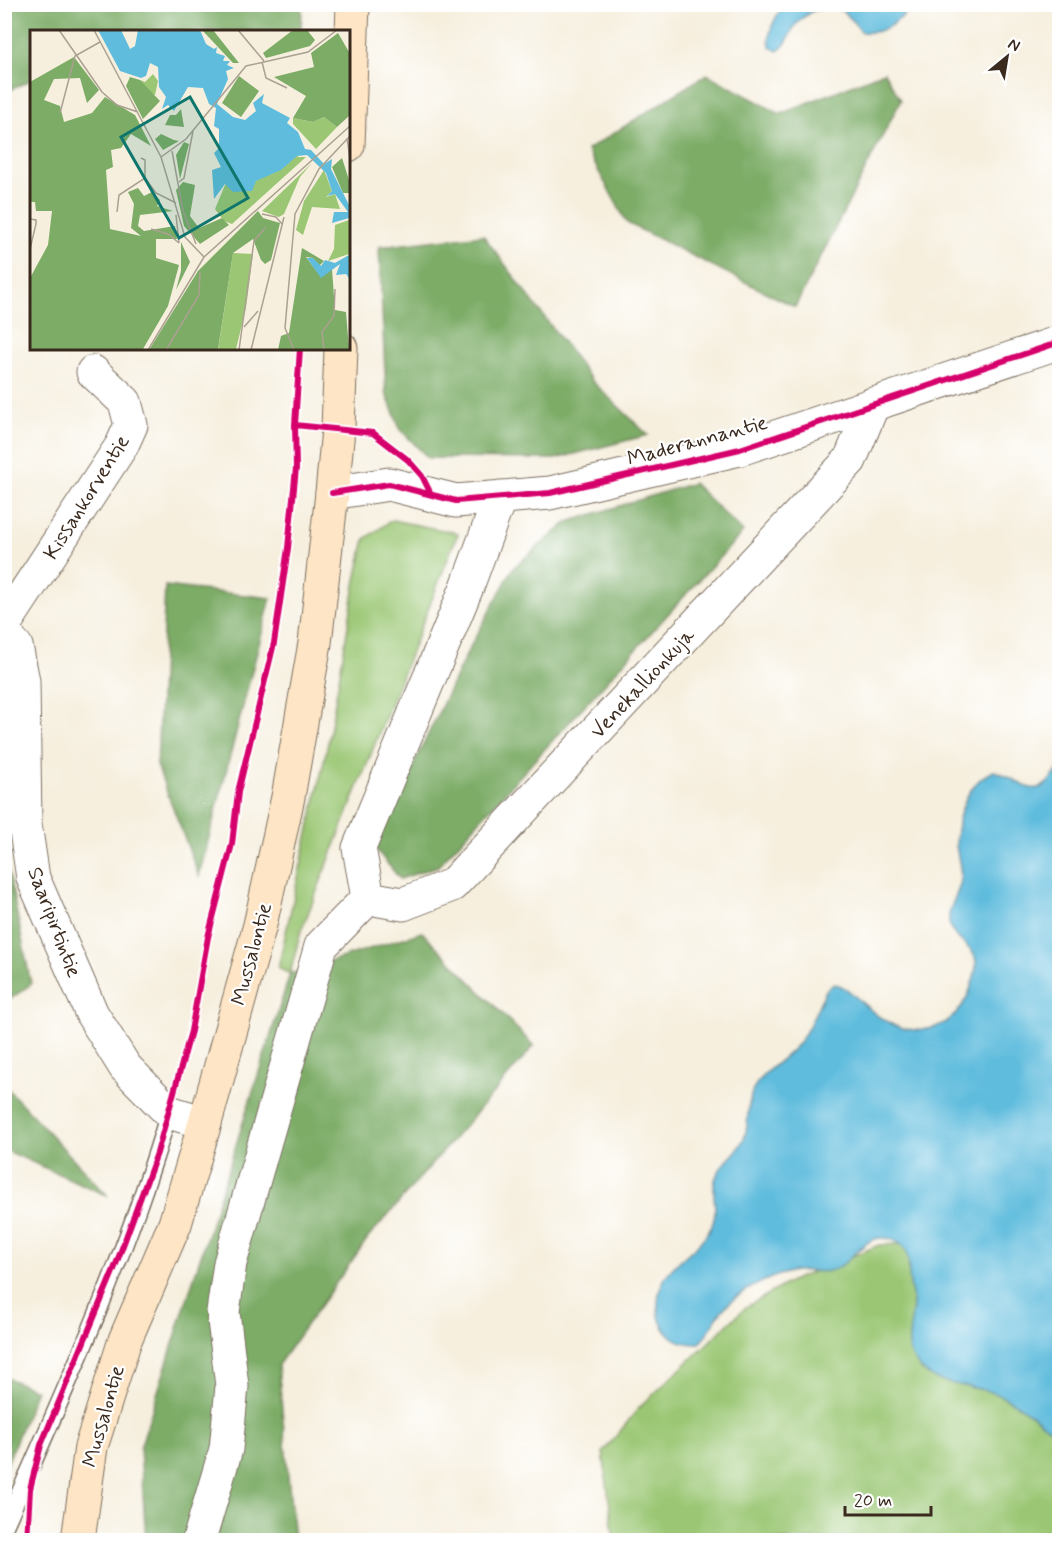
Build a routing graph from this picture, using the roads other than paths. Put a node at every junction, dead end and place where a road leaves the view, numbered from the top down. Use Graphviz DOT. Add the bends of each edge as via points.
graph roads {
  1 [pos="353,4"];
  2 [pos="350,89"];
  3 [pos="1059,342"];
  4 [pos="341,350"];
  5 [pos="93,372"];
  6 [pos="873,404"];
  7 [pos="332,493"];
  8 [pos="500,497"];
  9 [pos="4,625"];
  10 [pos="4,634"];
  11 [pos="368,898"];
  12 [pos="169,1112"];
  13 [pos="205,1123"];
  14 [pos="4,1528"];
  15 [pos="78,1540"];
  16 [pos="199,1540"];
  1 -- 2 [label="main road"];
  3 -- 6 [label="street, Maderannantie"];
  4 -- 7 [label="main road, Mussalontie"];
  5 -- 9 [label="street, Kissankorventie" via="125,402 131,425 122,445"];
  6 -- 8 [label="street, Maderannantie" via="740,449 550,493"];
  6 -- 11 [label="street, Venekallionkuja" via="850,460 452,885 403,904"];
  7 -- 8 [label="street, Maderannantie" via="389,484 456,501"];
  7 -- 13 [label="main road, Mussalontie" via="315,643 288,797 260,925"];
  8 -- 11 [label="street" via="359,848"];
  10 -- 12 [label="street, Saaripirtintie" via="16,646 23,681 25,824 33,878 92,1014 125,1067"];
  11 -- 16 [label="street" via="321,946 230,1263 223,1311 232,1386 226,1449"];
  12 -- 13 [label="street, Saaripirtintie"];
  12 -- 14 [label="lane" via="115,1268"];
  13 -- 15 [label="main road, Mussalontie" via="175,1224 125,1340 91,1447"];
}
